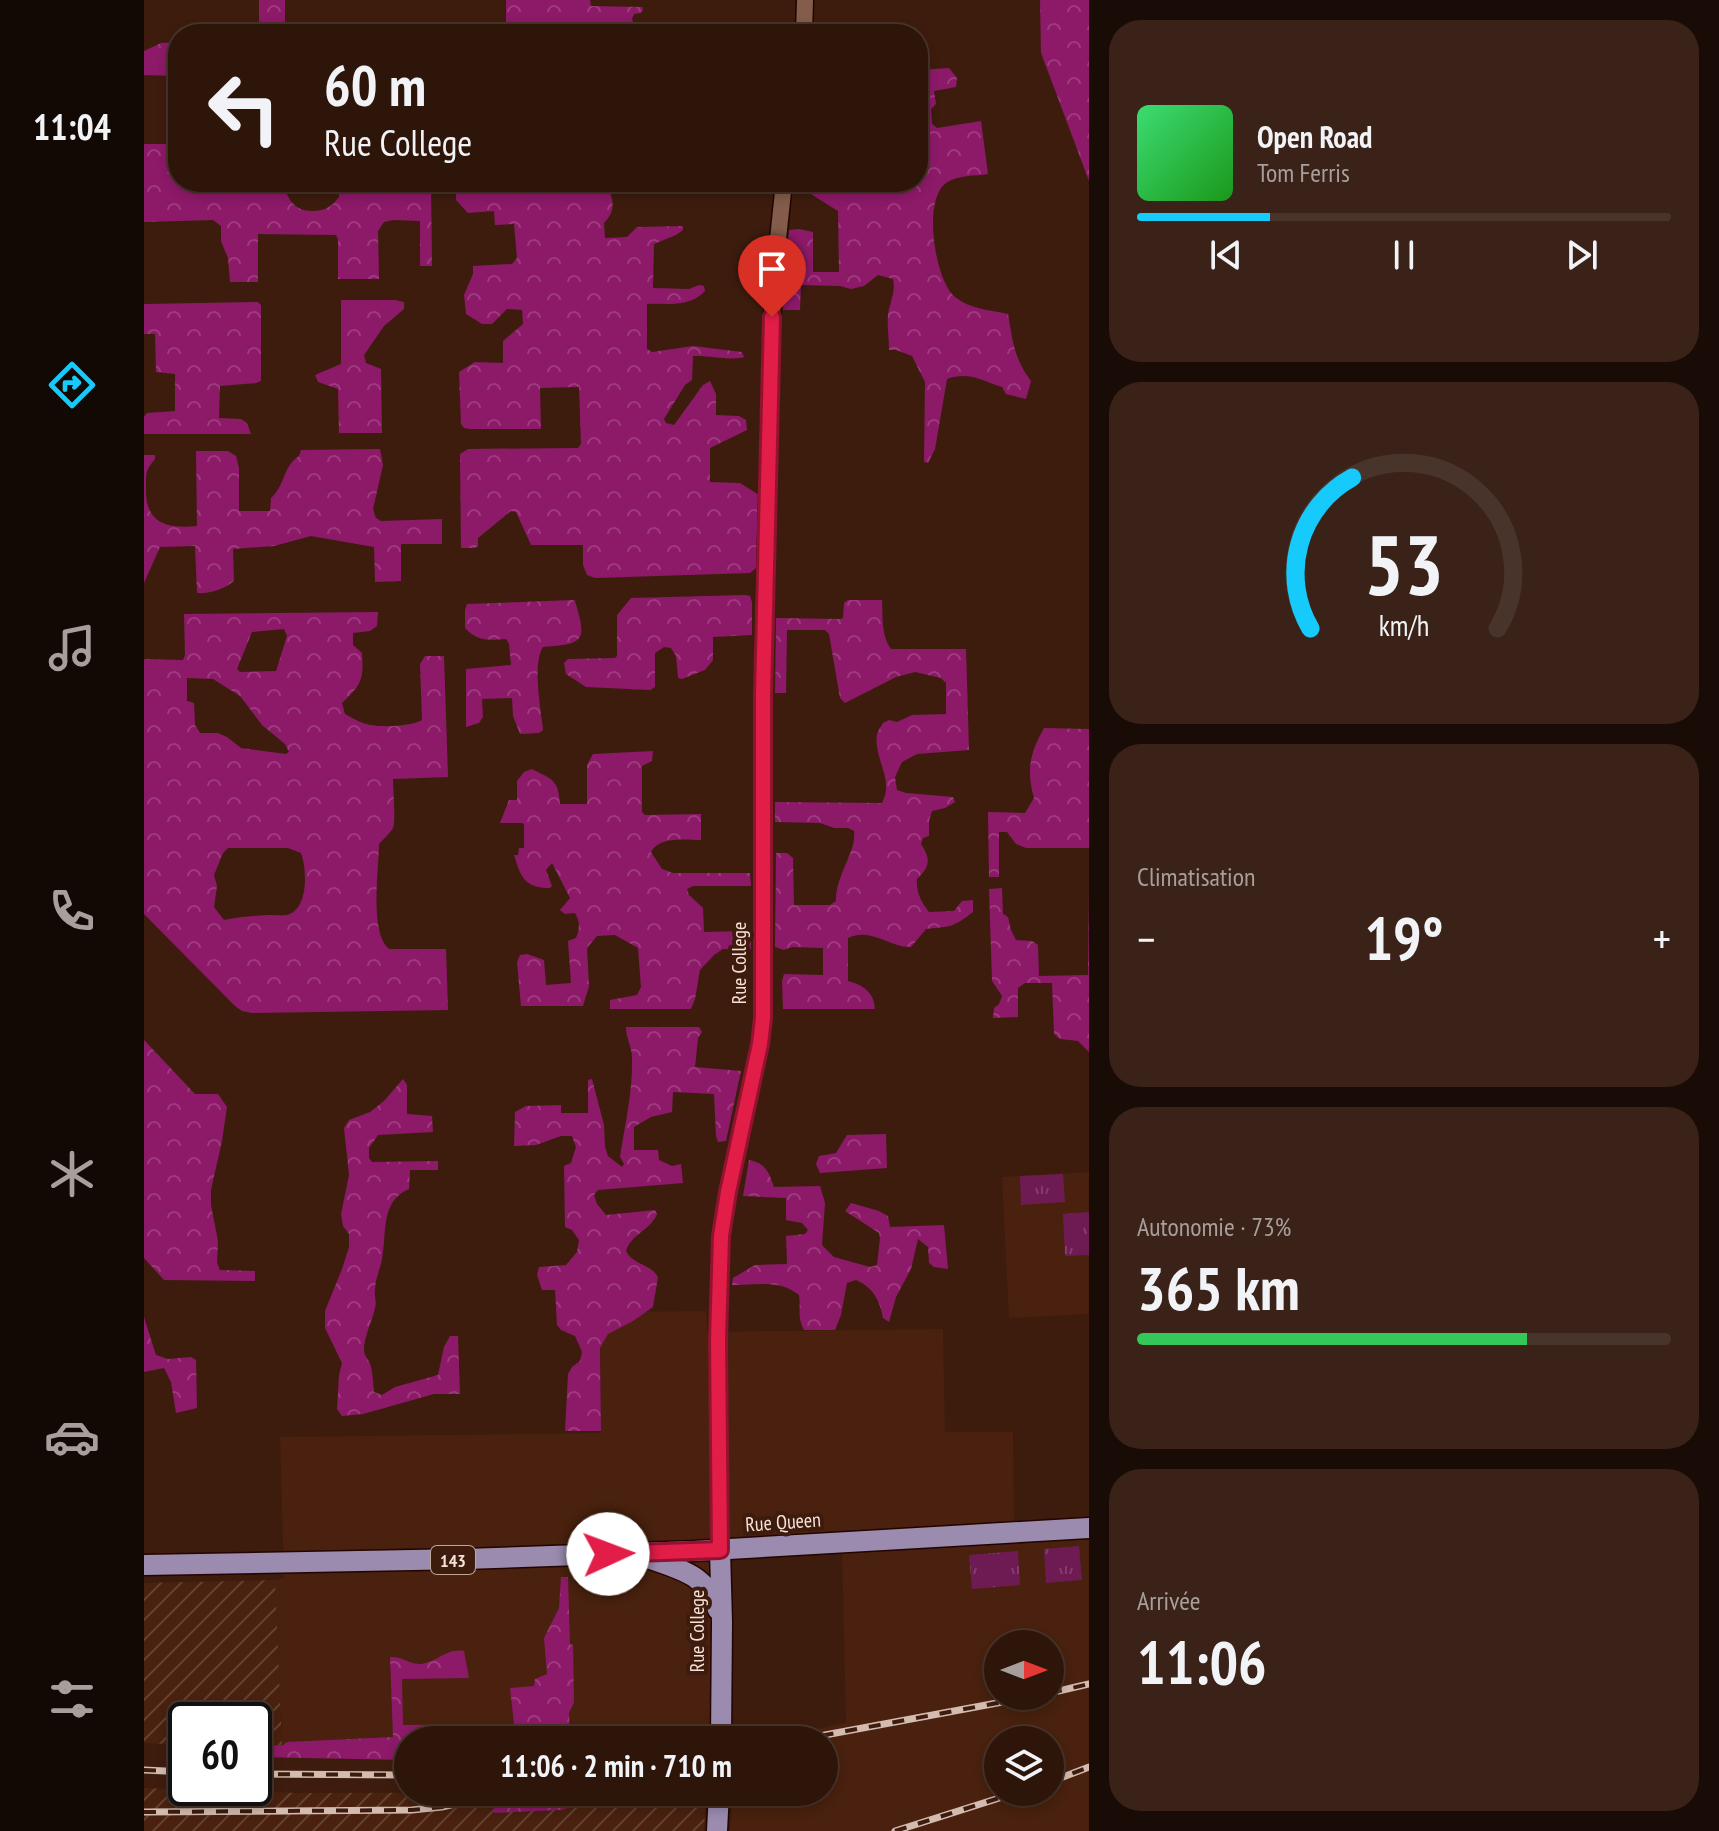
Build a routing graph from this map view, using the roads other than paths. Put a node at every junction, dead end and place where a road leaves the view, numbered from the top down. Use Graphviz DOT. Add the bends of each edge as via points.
graph roads {
  1 [pos="805,0"];
  2 [pos="804,24"];
  3 [pos="783,192"];
  4 [pos="1089,1528"];
  5 [pos="720,1550"];
  6 [pos="634,1553"];
  7 [pos="144,1565"];
  8 [pos="722,1622"];
  9 [pos="721,1726"];
  10 [pos="718,1806"];
  11 [pos="717,1831"];
  1 -- 2 [label="street"];
  3 -- 5 [label="street, Rue College" via="774,274 765,585 763,1018 721,1236"];
  4 -- 5 [label="main road, Rue Queen / 143"];
  5 -- 6 [label="main road, Rue Queen / 143"];
  5 -- 8 [label="main road, Rue College"];
  6 -- 7 [label="main road, Rue Queen / 143"];
  6 -- 8 [label="main road" via="697,1577 712,1594"];
  8 -- 9 [label="main road, Rue College"];
  10 -- 11 [label="main road"];
}
